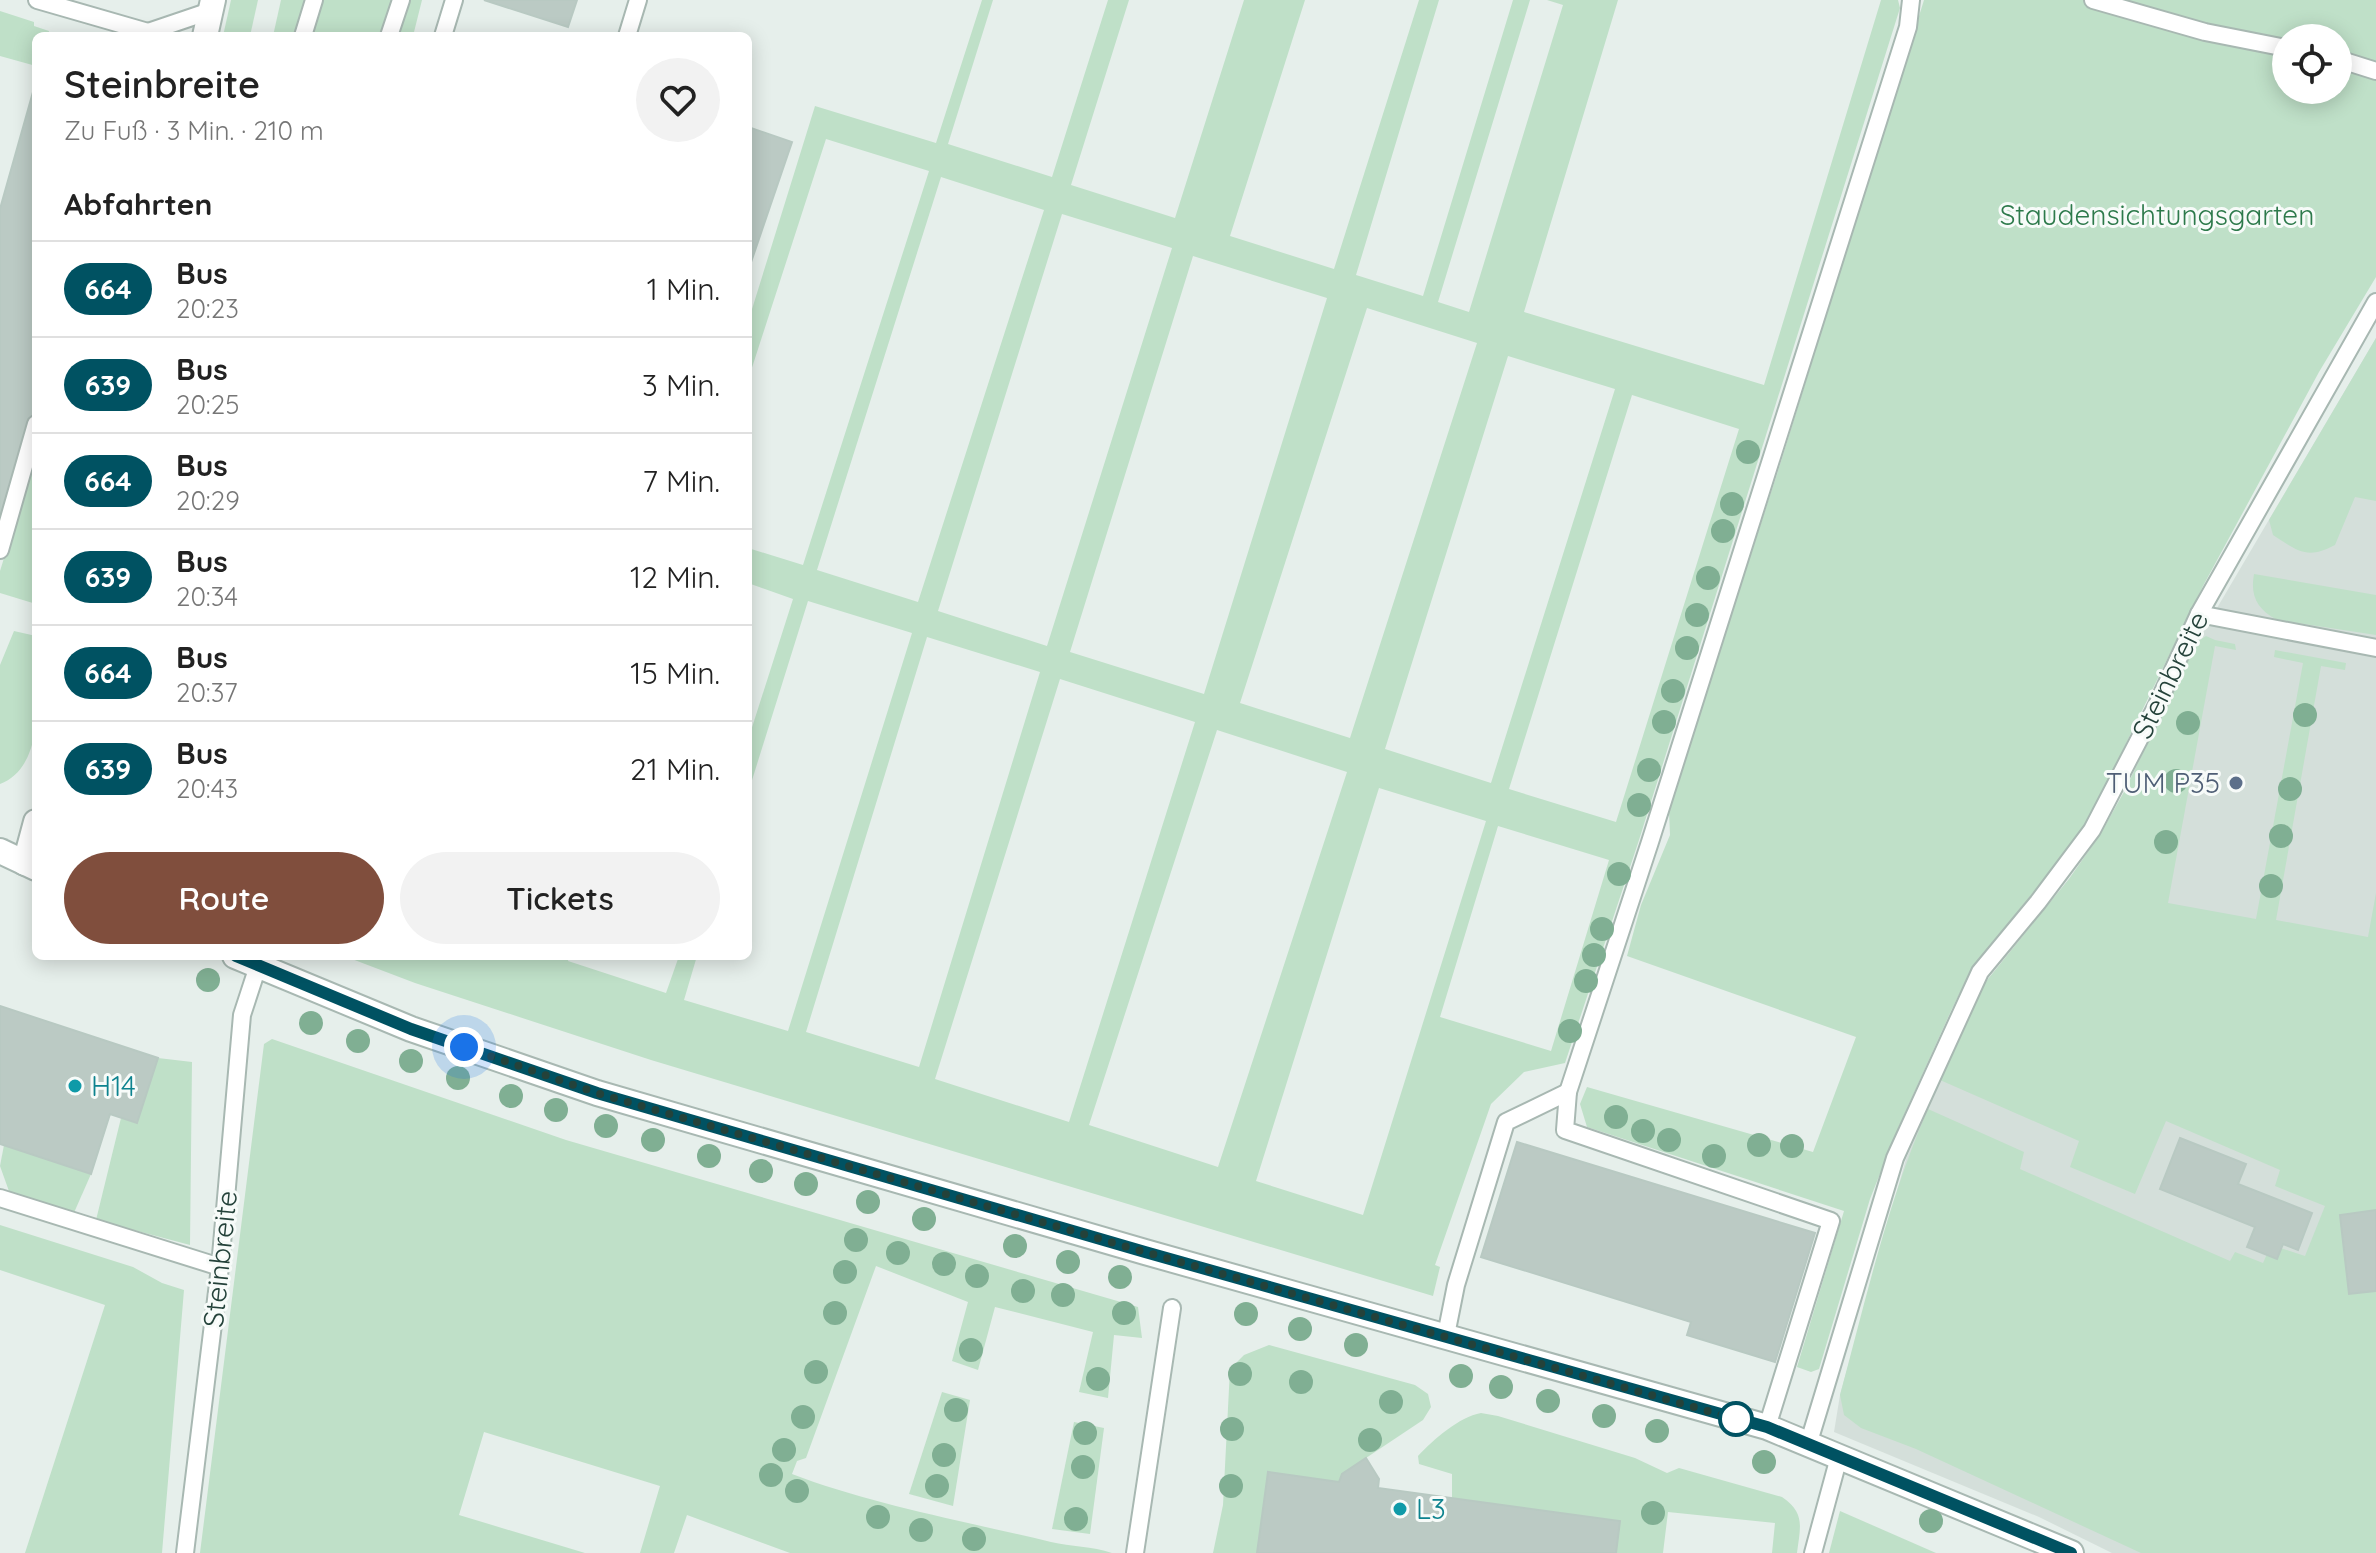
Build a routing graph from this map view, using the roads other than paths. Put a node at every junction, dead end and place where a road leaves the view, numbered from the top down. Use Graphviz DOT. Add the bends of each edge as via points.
graph roads {
  1 [pos="37,0"];
  2 [pos="314,0"];
  3 [pos="401,0"];
  4 [pos="454,0"];
  5 [pos="638,0"];
  6 [pos="1911,0"];
  7 [pos="2093,0"];
  8 [pos="212,6"];
  9 [pos="141,32"];
  10 [pos="153,32"];
  11 [pos="206,32"];
  12 [pos="304,32"];
  13 [pos="390,32"];
  14 [pos="444,32"];
  15 [pos="628,32"];
  16 [pos="2272,45"];
  17 [pos="2352,63"];
  18 [pos="2376,71"];
  19 [pos="2376,302"];
  20 [pos="32,438"];
  21 [pos="0,550"];
  22 [pos="2199,614"];
  23 [pos="2376,648"];
  24 [pos="0,851"];
  25 [pos="31,866"];
  26 [pos="246,961"];
  27 [pos="1568,1092"];
  28 [pos="0,1198"];
  29 [pos="220,1267"];
  30 [pos="1172,1308"];
  31 [pos="1446,1335"];
  32 [pos="1767,1427"];
  33 [pos="1808,1445"];
  34 [pos="1839,1457"];
  35 [pos="185,1553"];
  36 [pos="1135,1553"];
  37 [pos="1813,1553"];
  38 [pos="2071,1553"];
  1 -- 9 [label="lane"];
  2 -- 12 [label="lane"];
  3 -- 13 [label="lane"];
  4 -- 14 [label="lane"];
  5 -- 15 [label="lane"];
  6 -- 27 [label="lane" via="1908,27"];
  7 -- 16 [label="lane"];
  8 -- 10 [label="lane"];
  8 -- 11 [label="street"];
  17 -- 18 [label="lane"];
  19 -- 22 [label="lane, Steinbreite"];
  20 -- 21 [label="lane"];
  22 -- 23 [label="lane"];
  22 -- 33 [label="lane, Steinbreite" via="2092,830 1980,972 1895,1158"];
  24 -- 25 [label="street"];
  26 -- 29 [label="lane, Steinbreite"];
  26 -- 31 [label="street" via="411,1029 597,1093"];
  27 -- 31 [label="lane" via="1506,1122"];
  27 -- 32 [label="lane" via="1565,1130 1831,1221"];
  28 -- 29 [label="lane"];
  29 -- 35 [label="lane, Steinbreite"];
  30 -- 36 [label="lane"];
  31 -- 32 [label="street"];
  32 -- 33 [label="street"];
  33 -- 34 [label="street"];
  34 -- 37 [label="lane"];
  34 -- 38 [label="street"];
}
